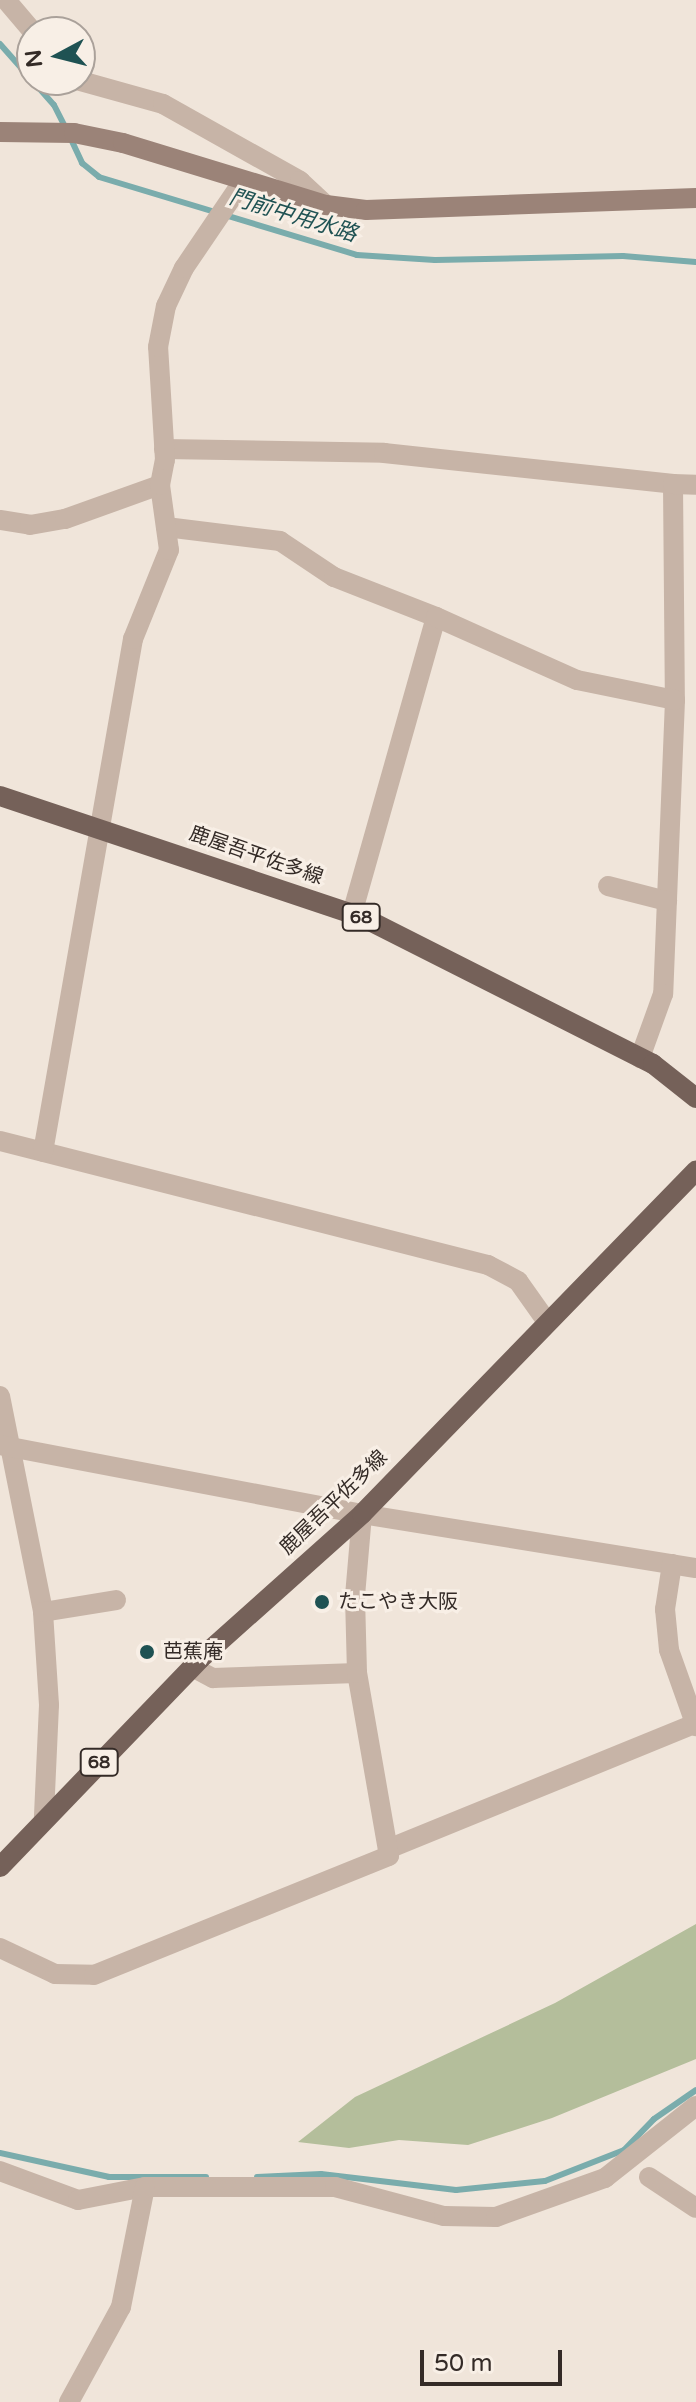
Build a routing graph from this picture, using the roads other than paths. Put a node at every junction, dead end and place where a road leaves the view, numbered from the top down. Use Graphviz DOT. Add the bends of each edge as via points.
graph roads {
  1 [pos="6,0"];
  2 [pos="20,16"];
  3 [pos="96,85"];
  4 [pos="0,132"];
  5 [pos="243,181"];
  6 [pos="696,198"];
  7 [pos="326,205"];
  8 [pos="164,449"];
  9 [pos="673,484"];
  10 [pos="160,485"];
  11 [pos="696,485"];
  12 [pos="0,520"];
  13 [pos="166,527"];
  14 [pos="436,617"];
  15 [pos="675,700"];
  16 [pos="0,796"];
  17 [pos="99,827"];
  18 [pos="608,886"];
  19 [pos="667,901"];
  20 [pos="352,914"];
  21 [pos="640,1058"];
  22 [pos="696,1098"];
  23 [pos="0,1141"];
  24 [pos="43,1152"];
  25 [pos="696,1170"];
  26 [pos="547,1322"];
  27 [pos="0,1396"];
  28 [pos="4,1444"];
  29 [pos="362,1514"];
  30 [pos="672,1564"];
  31 [pos="696,1568"];
  32 [pos="116,1600"];
  33 [pos="43,1612"];
  34 [pos="192,1667"];
  35 [pos="357,1673"];
  36 [pos="695,1725"];
  37 [pos="44,1817"];
  38 [pos="388,1849"];
  39 [pos="0,1867"];
  40 [pos="0,1948"];
  41 [pos="696,2106"];
  42 [pos="0,2171"];
  43 [pos="649,2177"];
  44 [pos="145,2187"];
  45 [pos="696,2208"];
  46 [pos="69,2402"];
  1 -- 2 [label="street"];
  3 -- 7 [label="street" via="163,104 300,181"];
  4 -- 5 [label="street" via="74,133"];
  5 -- 7 [label="street"];
  5 -- 8 [label="street" via="184,268 166,306 158,347"];
  6 -- 7 [label="street" via="426,211"];
  8 -- 9 [label="street" via="384,453"];
  8 -- 10 [label="street"];
  9 -- 11 [label="street"];
  9 -- 15 [label="street"];
  10 -- 12 [label="street" via="65,519 30,525"];
  10 -- 13 [label="street"];
  13 -- 14 [label="street" via="280,541 334,577"];
  13 -- 17 [label="street" via="169,550 133,639"];
  14 -- 15 [label="street" via="577,680"];
  14 -- 20 [label="street"];
  15 -- 19 [label="street"];
  16 -- 17 [label="main road, 鹿屋吾平佐多線 / 68"];
  17 -- 20 [label="main road, 鹿屋吾平佐多線 / 68"];
  17 -- 24 [label="street"];
  18 -- 19 [label="street"];
  19 -- 21 [label="street" via="663,994"];
  20 -- 21 [label="main road, 鹿屋吾平佐多線 / 68"];
  21 -- 22 [label="main road, 鹿屋吾平佐多線 / 68"];
  23 -- 24 [label="street"];
  24 -- 26 [label="street" via="488,1265 518,1281"];
  25 -- 26 [label="main road, 鹿屋吾平佐多線 / 68"];
  26 -- 29 [label="main road, 鹿屋吾平佐多線 / 68"];
  27 -- 28 [label="street"];
  28 -- 29 [label="street"];
  28 -- 33 [label="street"];
  29 -- 30 [label="street"];
  29 -- 34 [label="main road, 鹿屋吾平佐多線 / 68"];
  29 -- 35 [label="street" via="355,1596"];
  30 -- 31 [label="street"];
  30 -- 36 [label="street" via="665,1609 669,1650"];
  32 -- 33 [label="street"];
  33 -- 37 [label="street" via="49,1705"];
  34 -- 35 [label="street" via="213,1678"];
  34 -- 37 [label="main road, 鹿屋吾平佐多線 / 68"];
  35 -- 38 [label="street"];
  36 -- 38 [label="street"];
  37 -- 39 [label="main road, 鹿屋吾平佐多線 / 68"];
  38 -- 40 [label="street" via="389,1856 94,1975 55,1974"];
  41 -- 44 [label="street" via="605,2178 496,2217 444,2216 335,2187"];
  42 -- 44 [label="street" via="78,2200"];
  43 -- 45 [label="street"];
  44 -- 46 [label="street" via="121,2307"];
}
